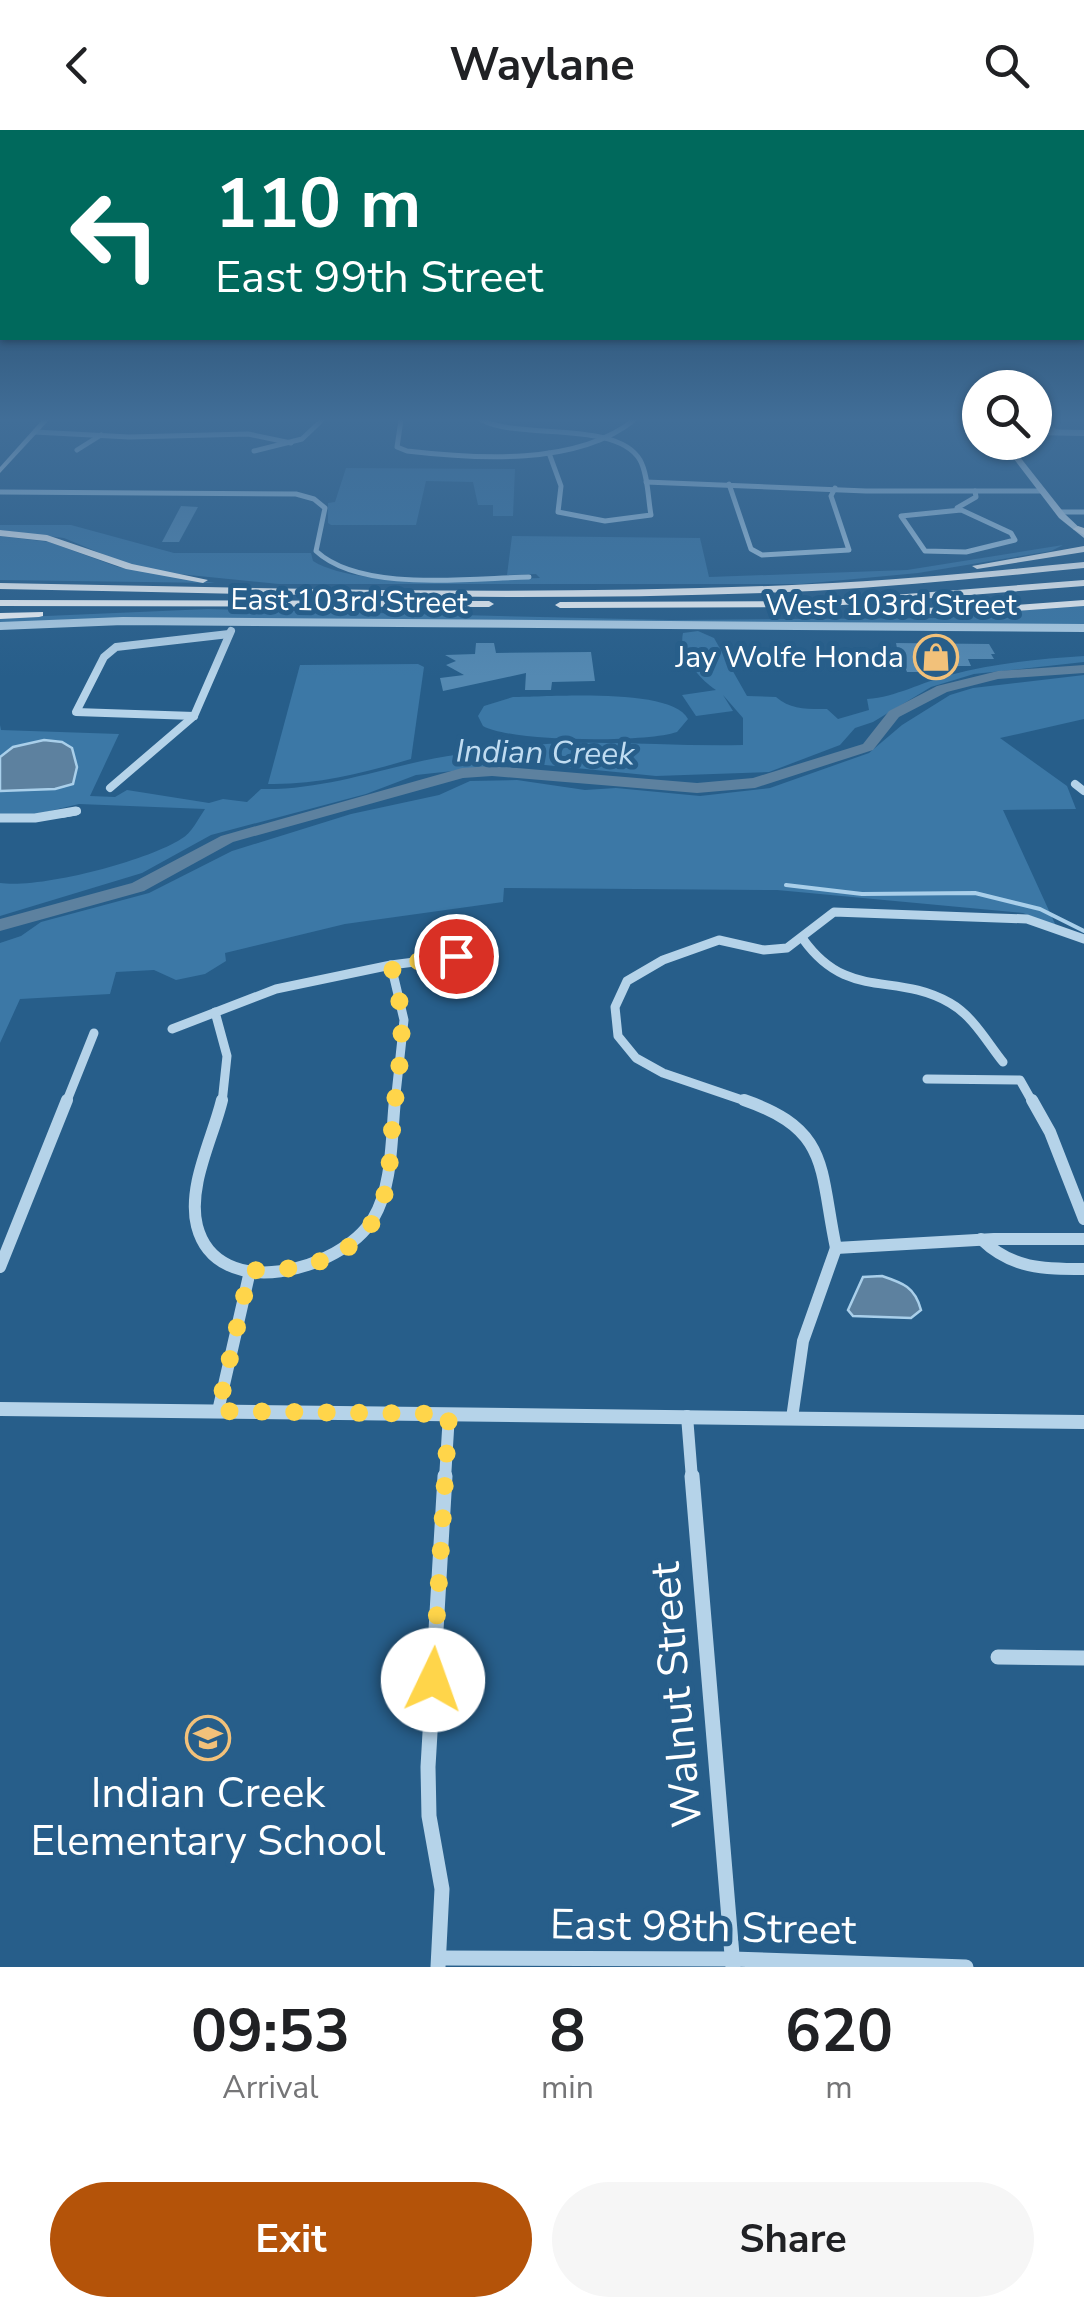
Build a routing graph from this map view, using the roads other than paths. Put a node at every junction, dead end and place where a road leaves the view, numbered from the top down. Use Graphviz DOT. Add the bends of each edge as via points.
graph roads {
  1 [pos="323,506"];
  2 [pos="557,506"];
  3 [pos="650,506"];
  4 [pos="738,506"];
  5 [pos="834,506"];
  6 [pos="957,506"];
  7 [pos="1055,506"];
  8 [pos="961,510"];
  9 [pos="1084,513"];
  10 [pos="1061,514"];
  11 [pos="0,532"];
  12 [pos="1079,533"];
  13 [pos="1083,549"];
  14 [pos="1057,554"];
  15 [pos="1084,565"];
  16 [pos="529,577"];
  17 [pos="1084,583"];
  18 [pos="0,586"];
  19 [pos="288,590"];
  20 [pos="794,590"];
  21 [pos="162,602"];
  22 [pos="0,603"];
  23 [pos="1084,603"];
  24 [pos="692,606"];
  25 [pos="0,616"];
  26 [pos="236,622"];
  27 [pos="0,626"];
  28 [pos="698,626"];
  29 [pos="1084,628"];
  30 [pos="229,634"];
  31 [pos="194,716"];
  32 [pos="1075,784"];
  33 [pos="110,788"];
  34 [pos="1084,790"];
  35 [pos="77,811"];
  36 [pos="0,818"];
  37 [pos="802,939"];
  38 [pos="1084,939"];
  39 [pos="477,954"];
  40 [pos="391,965"];
  41 [pos="215,1012"];
  42 [pos="172,1029"];
  43 [pos="94,1033"];
  44 [pos="1003,1062"];
  45 [pos="927,1079"];
  46 [pos="1084,1219"];
  47 [pos="982,1239"];
  48 [pos="1084,1239"];
  49 [pos="836,1248"];
  50 [pos="0,1267"];
  51 [pos="1084,1269"];
  52 [pos="250,1270"];
  53 [pos="0,1409"];
  54 [pos="793,1410"];
  55 [pos="218,1411"];
  56 [pos="449,1414"];
  57 [pos="687,1416"];
  58 [pos="1084,1422"];
  59 [pos="998,1657"];
  60 [pos="1084,1658"];
  61 [pos="438,1962"];
  62 [pos="732,1963"];
  63 [pos="966,1967"];
  1 -- 16 [label="street" via="316,548 334,568"];
  2 -- 3 [label="street" via="563,515 586,520 648,518"];
  4 -- 5 [label="street" via="754,552 786,555 849,550"];
  6 -- 8 [label="street"];
  7 -- 10 [label="main road"];
  8 -- 8 [label="street" via="1011,533 1015,540 966,552 925,551 901,516"];
  9 -- 10 [label="street"];
  10 -- 12 [label="main road"];
  11 -- 19 [label="highway" via="47,538 158,573"];
  12 -- 13 [label="main road"];
  12 -- 14 [label="main road"];
  13 -- 14 [label="highway"];
  14 -- 20 [label="highway"];
  15 -- 20 [label="highway"];
  17 -- 24 [label="highway" via="890,600"];
  18 -- 19 [label="highway"];
  19 -- 20 [label="highway"];
  21 -- 22 [label="highway"];
  21 -- 24 [label="highway"];
  21 -- 25 [label="highway"];
  23 -- 24 [label="highway" via="816,612"];
  26 -- 27 [label="street, East 103rd Street"];
  26 -- 28 [label="street, East 103rd Street"];
  26 -- 30 [label="street"];
  28 -- 29 [label="street, West 103rd Street"];
  30 -- 31 [label="street"];
  30 -- 31 [label="street" via="116,647 76,712"];
  31 -- 33 [label="street"];
  32 -- 34 [label="street"];
  35 -- 36 [label="street"];
  37 -- 38 [label="street" via="820,917 834,912 1027,919"];
  37 -- 44 [label="street" via="814,959 850,981 916,991 955,1006"];
  37 -- 49 [label="street" via="780,950 718,940 631,976 616,996 613,1019 616,1034 646,1065 747,1099 806,1128"];
  39 -- 40 [label="street"];
  40 -- 41 [label="street" via="276,989"];
  40 -- 52 [label="street" via="404,1020 379,1210 359,1238 326,1260 284,1272"];
  41 -- 42 [label="street"];
  41 -- 52 [label="street" via="228,1069 195,1219 215,1256 234,1269"];
  43 -- 50 [label="street"];
  45 -- 46 [label="street" via="1020,1080 1050,1132"];
  47 -- 48 [label="street"];
  47 -- 49 [label="street"];
  47 -- 51 [label="street" via="1003,1262"];
  49 -- 54 [label="street" via="803,1341"];
  52 -- 55 [label="street"];
  53 -- 55 [label="street"];
  54 -- 57 [label="street"];
  54 -- 58 [label="street"];
  55 -- 56 [label="street"];
  56 -- 57 [label="street"];
  56 -- 61 [label="street" via="428,1767 442,1888"];
  57 -- 62 [label="street, Walnut Street"];
  59 -- 60 [label="street"];
  61 -- 62 [label="street, East 98th Street"];
  62 -- 63 [label="street, East 98th Street"];
}
